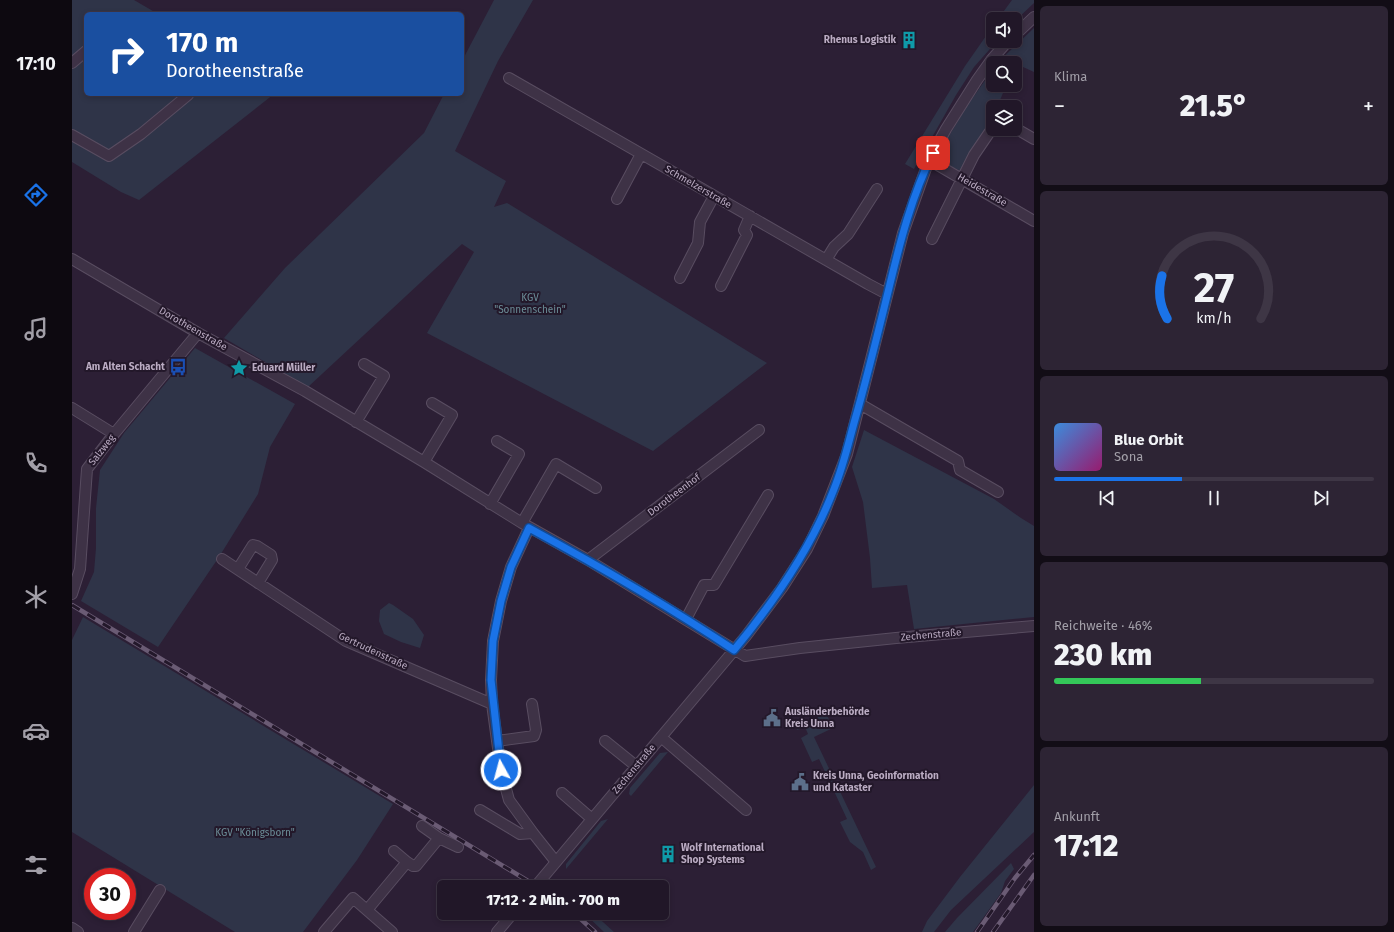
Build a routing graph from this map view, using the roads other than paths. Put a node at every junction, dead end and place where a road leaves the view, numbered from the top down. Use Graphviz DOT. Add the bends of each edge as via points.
graph roads {
  1 [pos="1034,17"];
  2 [pos="1022,28"];
  3 [pos="1001,48"];
  4 [pos="84,53"];
  5 [pos="72,62"];
  6 [pos="509,78"];
  7 [pos="187,96"];
  8 [pos="1022,131"];
  9 [pos="72,135"];
  10 [pos="987,136"];
  11 [pos="1034,139"];
  12 [pos="641,154"];
  13 [pos="929,160"];
  14 [pos="962,179"];
  15 [pos="877,189"];
  16 [pos="714,196"];
  17 [pos="616,199"];
  18 [pos="750,216"];
  19 [pos="1034,221"];
  20 [pos="932,239"];
  21 [pos="72,258"];
  22 [pos="826,260"];
  23 [pos="680,278"];
  24 [pos="721,286"];
  25 [pos="887,294"];
  26 [pos="198,333"];
  27 [pos="364,364"];
  28 [pos="432,403"];
  29 [pos="860,404"];
  30 [pos="72,408"];
  31 [pos="356,422"];
  32 [pos="760,430"];
  33 [pos="114,434"];
  34 [pos="497,441"];
  35 [pos="424,462"];
  36 [pos="596,488"];
  37 [pos="998,492"];
  38 [pos="768,495"];
  39 [pos="490,504"];
  40 [pos="525,526"];
  41 [pos="222,559"];
  42 [pos="588,560"];
  43 [pos="238,569"];
  44 [pos="258,582"];
  45 [pos="73,588"];
  46 [pos="686,619"];
  47 [pos="1034,626"];
  48 [pos="734,650"];
  49 [pos="492,704"];
  50 [pos="532,704"];
  51 [pos="661,737"];
  52 [pos="497,741"];
  53 [pos="605,741"];
  54 [pos="636,766"];
  55 [pos="562,793"];
  56 [pos="480,810"];
  57 [pos="746,810"];
  58 [pos="592,819"];
  59 [pos="422,826"];
  60 [pos="533,833"];
  61 [pos="439,838"];
  62 [pos="458,847"];
  63 [pos="394,851"];
  64 [pos="407,862"];
  65 [pos="556,862"];
  66 [pos="541,880"];
  67 [pos="160,890"];
  68 [pos="367,910"];
  69 [pos="507,920"];
  70 [pos="72,928"];
  71 [pos="78,932"];
  72 [pos="134,932"];
  73 [pos="324,932"];
  74 [pos="392,932"];
  75 [pos="497,932"];
  1 -- 2 [label="street"];
  3 -- 13 [label="street, Zechenstraße" via="964,99"];
  4 -- 5 [label="street"];
  6 -- 12 [label="street, Schmelzerstraße"];
  7 -- 9 [label="street" via="141,134 108,156"];
  8 -- 11 [label="street"];
  10 -- 14 [label="street"];
  12 -- 16 [label="street, Schmelzerstraße"];
  12 -- 17 [label="street"];
  13 -- 14 [label="street, Heidestraße"];
  13 -- 25 [label="street, Zechenstraße" via="908,218"];
  14 -- 19 [label="street, Heidestraße"];
  14 -- 20 [label="street"];
  15 -- 22 [label="street" via="848,234 834,247"];
  16 -- 18 [label="street, Schmelzerstraße"];
  16 -- 23 [label="street" via="700,222 698,243"];
  18 -- 22 [label="street, Schmelzerstraße"];
  18 -- 24 [label="street" via="744,230 747,235"];
  21 -- 26 [label="street, Dorotheenstraße"];
  22 -- 25 [label="street, Schmelzerstraße"];
  25 -- 29 [label="street, Zechenstraße"];
  26 -- 31 [label="street, Dorotheenstraße" via="298,387"];
  26 -- 33 [label="street, Salzweg"];
  27 -- 31 [label="street" via="384,376"];
  28 -- 35 [label="street" via="452,415"];
  29 -- 37 [label="street" via="958,461 960,470"];
  29 -- 48 [label="street, Zechenstraße" via="835,488 810,542 782,588"];
  30 -- 33 [label="street"];
  31 -- 35 [label="street, Dorotheenstraße"];
  32 -- 42 [label="street, Dorotheenhof"];
  33 -- 45 [label="street, Salzweg" via="87,469 80,569"];
  34 -- 39 [label="street" via="519,454"];
  35 -- 39 [label="street, Dorotheenstraße"];
  36 -- 40 [label="street" via="556,464"];
  38 -- 46 [label="street" via="714,585 704,585"];
  39 -- 40 [label="street, Dorotheenstraße"];
  40 -- 42 [label="street, Dorotheenstraße"];
  40 -- 49 [label="street" via="501,601 493,641"];
  41 -- 43 [label="street, Gertrudenstraße"];
  42 -- 46 [label="street, Dorotheenstraße"];
  43 -- 44 [label="street, Gertrudenstraße"];
  43 -- 44 [label="street" via="253,545 265,550 271,555 272,560"];
  44 -- 49 [label="street, Gertrudenstraße" via="346,641"];
  46 -- 48 [label="street, Dorotheenstraße"];
  47 -- 48 [label="street, Zechenstraße" via="896,638 745,656"];
  48 -- 51 [label="street, Zechenstraße"];
  49 -- 52 [label="street"];
  50 -- 52 [label="street" via="536,730 534,736"];
  51 -- 54 [label="street, Zechenstraße"];
  51 -- 57 [label="street"];
  52 -- 60 [label="street" via="509,800"];
  53 -- 54 [label="street"];
  54 -- 58 [label="street, Zechenstraße"];
  55 -- 58 [label="street"];
  56 -- 60 [label="street" via="520,834"];
  58 -- 65 [label="street, Zechenstraße"];
  59 -- 61 [label="street"];
  60 -- 65 [label="street"];
  61 -- 62 [label="street"];
  61 -- 64 [label="street" via="416,866"];
  63 -- 64 [label="street"];
  64 -- 68 [label="street"];
  65 -- 66 [label="street, Zechenstraße"];
  67 -- 72 [label="street"];
  68 -- 73 [label="street" via="353,898"];
  68 -- 74 [label="street"];
  69 -- 75 [label="street"];
  70 -- 71 [label="street"];
}
